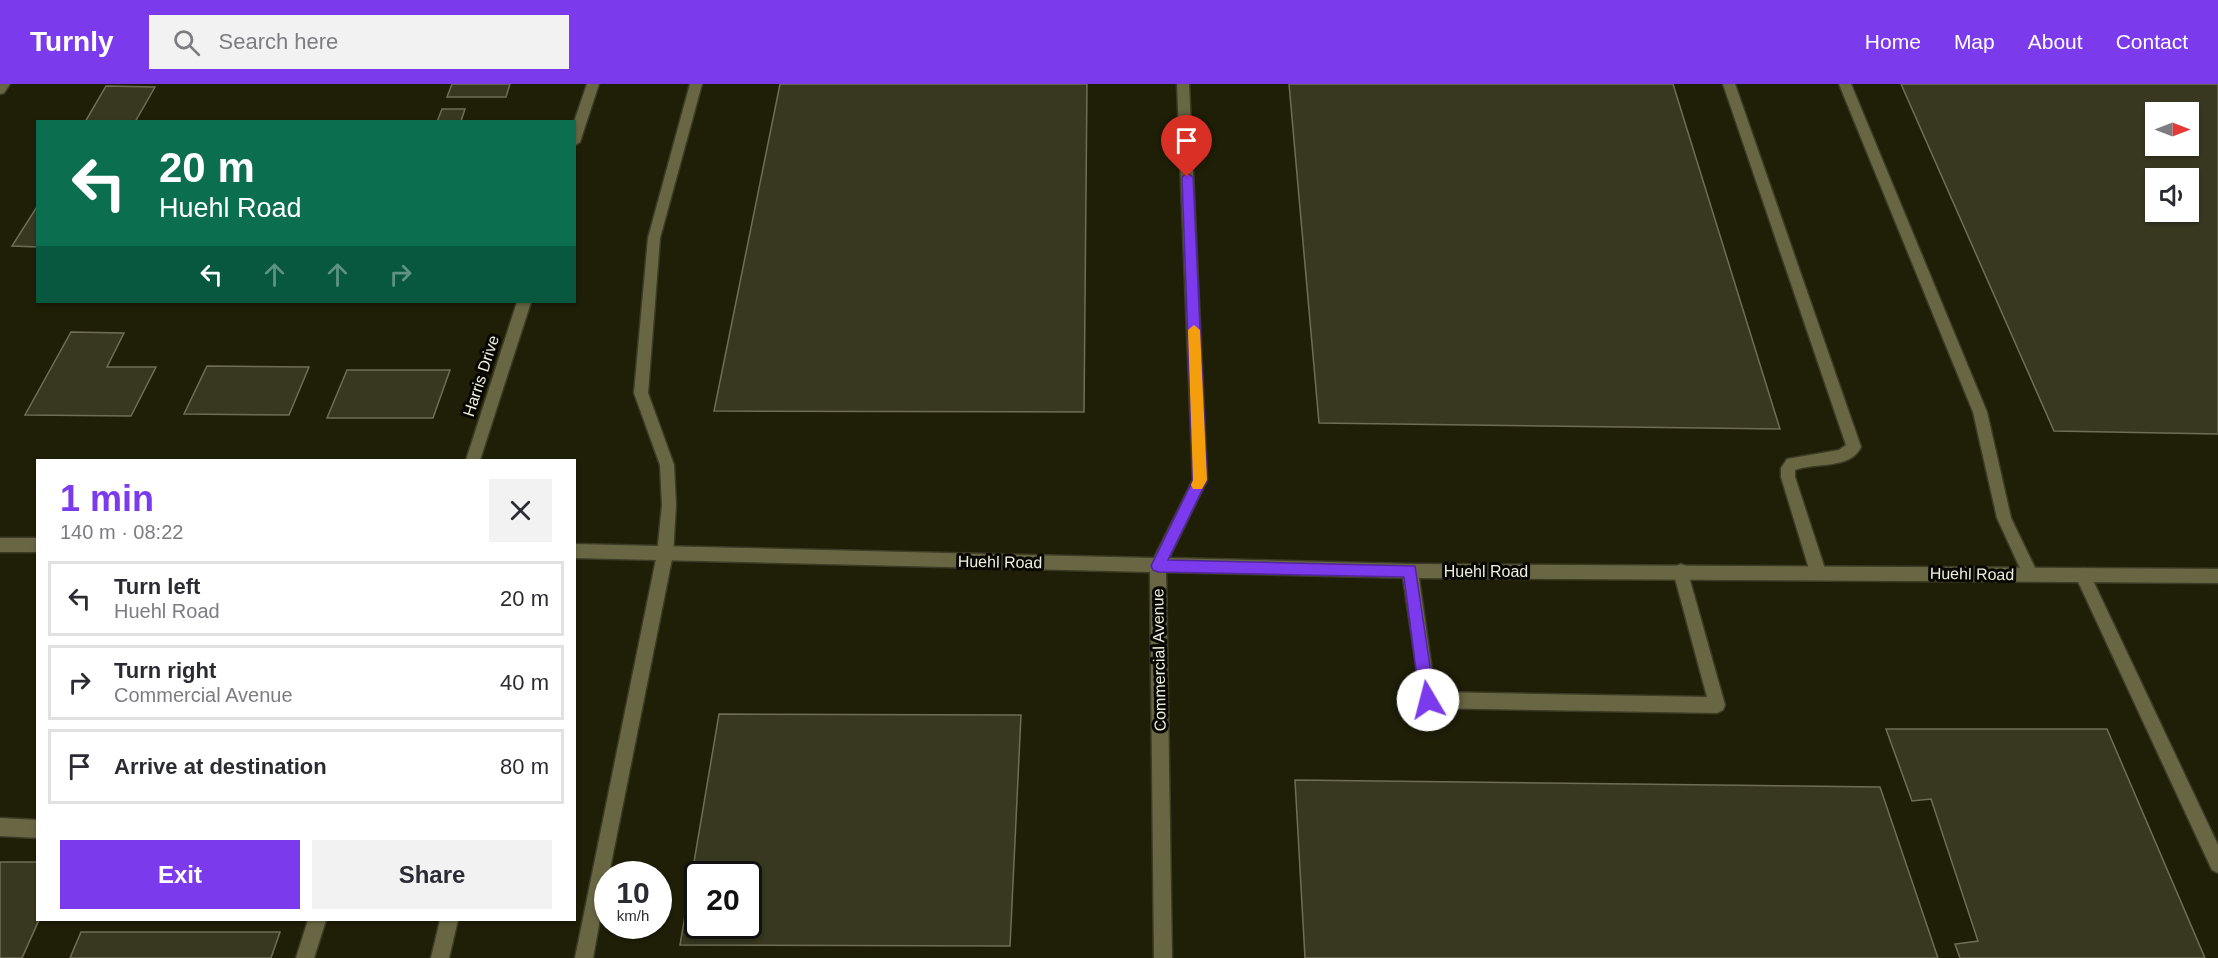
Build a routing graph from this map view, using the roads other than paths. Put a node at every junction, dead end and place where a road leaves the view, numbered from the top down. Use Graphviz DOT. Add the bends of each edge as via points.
graph roads {
  1 [pos="4,84"];
  2 [pos="593,84"];
  3 [pos="696,84"];
  4 [pos="1183,84"];
  5 [pos="1729,84"];
  6 [pos="1845,84"];
  7 [pos="0,90"];
  8 [pos="576,136"];
  9 [pos="524,303"];
  10 [pos="473,459"];
  11 [pos="0,545"];
  12 [pos="36,545"];
  13 [pos="576,551"];
  14 [pos="665,554"];
  15 [pos="1158,566"];
  16 [pos="1410,571"];
  17 [pos="1682,571"];
  18 [pos="1818,572"];
  19 [pos="2030,574"];
  20 [pos="2083,575"];
  21 [pos="2218,576"];
  22 [pos="0,827"];
  23 [pos="36,829"];
  24 [pos="2218,864"];
  25 [pos="317,921"];
  26 [pos="449,921"];
  27 [pos="305,958"];
  28 [pos="440,958"];
  29 [pos="584,958"];
  30 [pos="1163,958"];
  1 -- 7 [label="street"];
  2 -- 8 [label="street"];
  3 -- 14 [label="street" via="654,238 641,393 667,465"];
  4 -- 15 [label="street, Commercial Avenue" via="1200,480"];
  5 -- 18 [label="street" via="1854,447 1842,456 1792,462 1788,468"];
  6 -- 19 [label="street" via="1980,412 2004,518"];
  9 -- 10 [label="street, Harris Drive"];
  11 -- 12 [label="street"];
  13 -- 14 [label="street, Huehl Road"];
  14 -- 15 [label="street, Huehl Road"];
  14 -- 29 [label="street"];
  15 -- 16 [label="street, Huehl Road"];
  15 -- 30 [label="street, Commercial Avenue"];
  16 -- 17 [label="street, Huehl Road"];
  16 -- 17 [label="street" via="1428,700 1717,705"];
  17 -- 18 [label="street, Huehl Road"];
  18 -- 19 [label="street, Huehl Road"];
  19 -- 20 [label="street, Huehl Road"];
  20 -- 21 [label="street, Huehl Road"];
  20 -- 24 [label="street"];
  22 -- 23 [label="street"];
  25 -- 27 [label="street"];
  26 -- 28 [label="street"];
}
